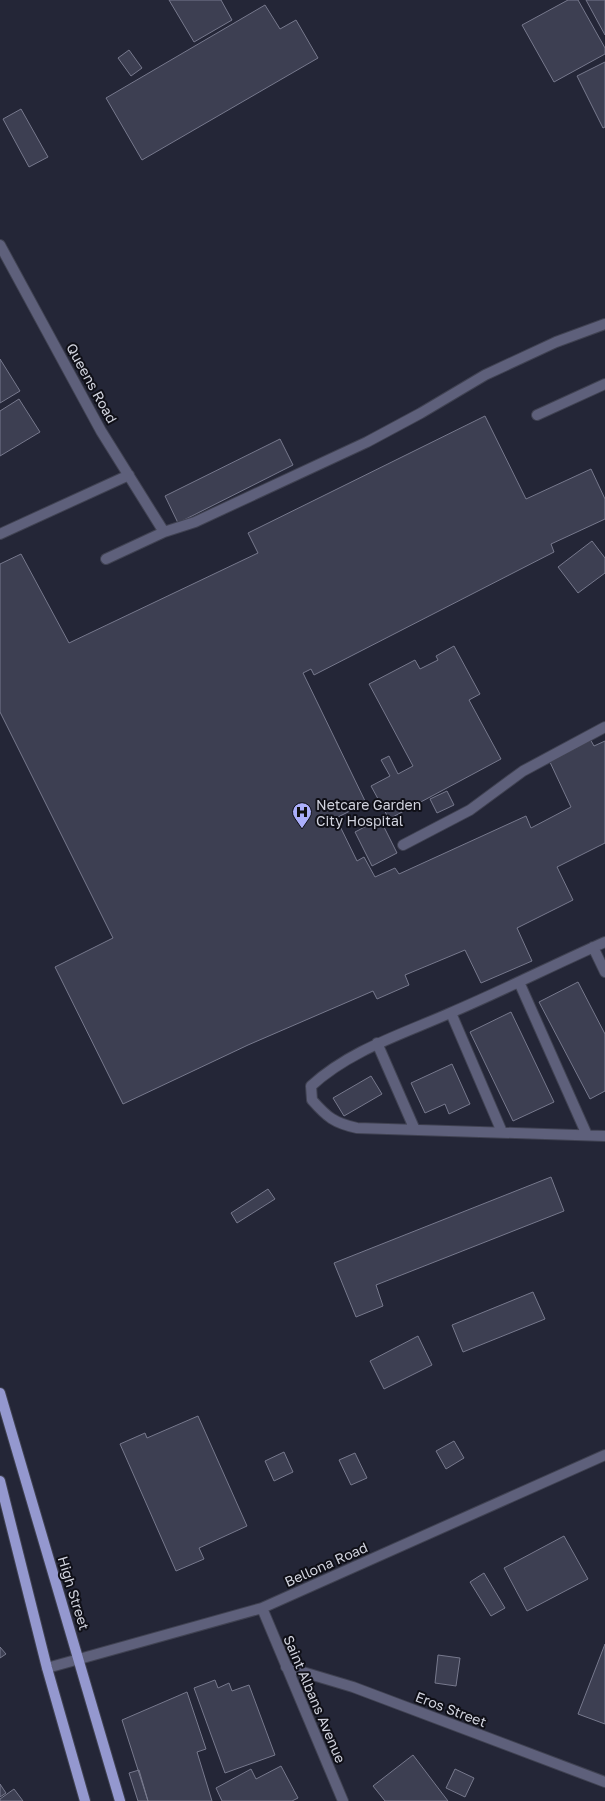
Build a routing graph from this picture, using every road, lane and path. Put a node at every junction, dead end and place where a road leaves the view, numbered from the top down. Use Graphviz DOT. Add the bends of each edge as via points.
graph roads {
  1 [pos="0,245"];
  2 [pos="605,324"];
  3 [pos="605,384"];
  4 [pos="538,415"];
  5 [pos="129,475"];
  6 [pos="164,532"];
  7 [pos="0,534"];
  8 [pos="106,559"];
  9 [pos="605,727"];
  10 [pos="403,845"];
  11 [pos="605,942"];
  12 [pos="593,947"];
  13 [pos="605,972"];
  14 [pos="518,982"];
  15 [pos="451,1013"];
  16 [pos="377,1043"];
  17 [pos="415,1130"];
  18 [pos="502,1132"];
  19 [pos="587,1135"];
  20 [pos="605,1136"];
  21 [pos="0,1394"];
  22 [pos="605,1454"];
  23 [pos="0,1481"];
  24 [pos="262,1608"];
  25 [pos="79,1658"];
  26 [pos="286,1667"];
  27 [pos="48,1668"];
  28 [pos="605,1782"];
  29 [pos="86,1801"];
  30 [pos="120,1801"];
  31 [pos="343,1801"];
  1 -- 5 [label="street, Queens Road" via="101,431"];
  2 -- 6 [label="street" via="556,342 485,375 366,442 195,522"];
  3 -- 4 [label="street"];
  5 -- 6 [label="street, Queens Road"];
  5 -- 7 [label="street"];
  6 -- 8 [label="street"];
  9 -- 10 [label="street" via="524,771 470,810"];
  11 -- 12 [label="street"];
  12 -- 13 [label="street"];
  12 -- 14 [label="street"];
  14 -- 15 [label="street"];
  14 -- 19 [label="street"];
  15 -- 16 [label="street"];
  15 -- 18 [label="street"];
  16 -- 17 [label="street"];
  16 -- 17 [label="street" via="324,1074 312,1086 312,1100 325,1114 340,1124 357,1128"];
  17 -- 18 [label="street"];
  18 -- 19 [label="street"];
  19 -- 20 [label="street"];
  21 -- 25 [label="main road, High Street"];
  22 -- 24 [label="street, Bellona Road"];
  23 -- 27 [label="main road"];
  24 -- 25 [label="street, Bellona Road"];
  24 -- 26 [label="street, Saint Albans Avenue"];
  25 -- 27 [label="street, Bellona Road"];
  25 -- 30 [label="main road, High Street"];
  26 -- 28 [label="street, Eros Street" via="353,1687"];
  26 -- 31 [label="street, Saint Albans Avenue"];
  27 -- 29 [label="main road"];
}
